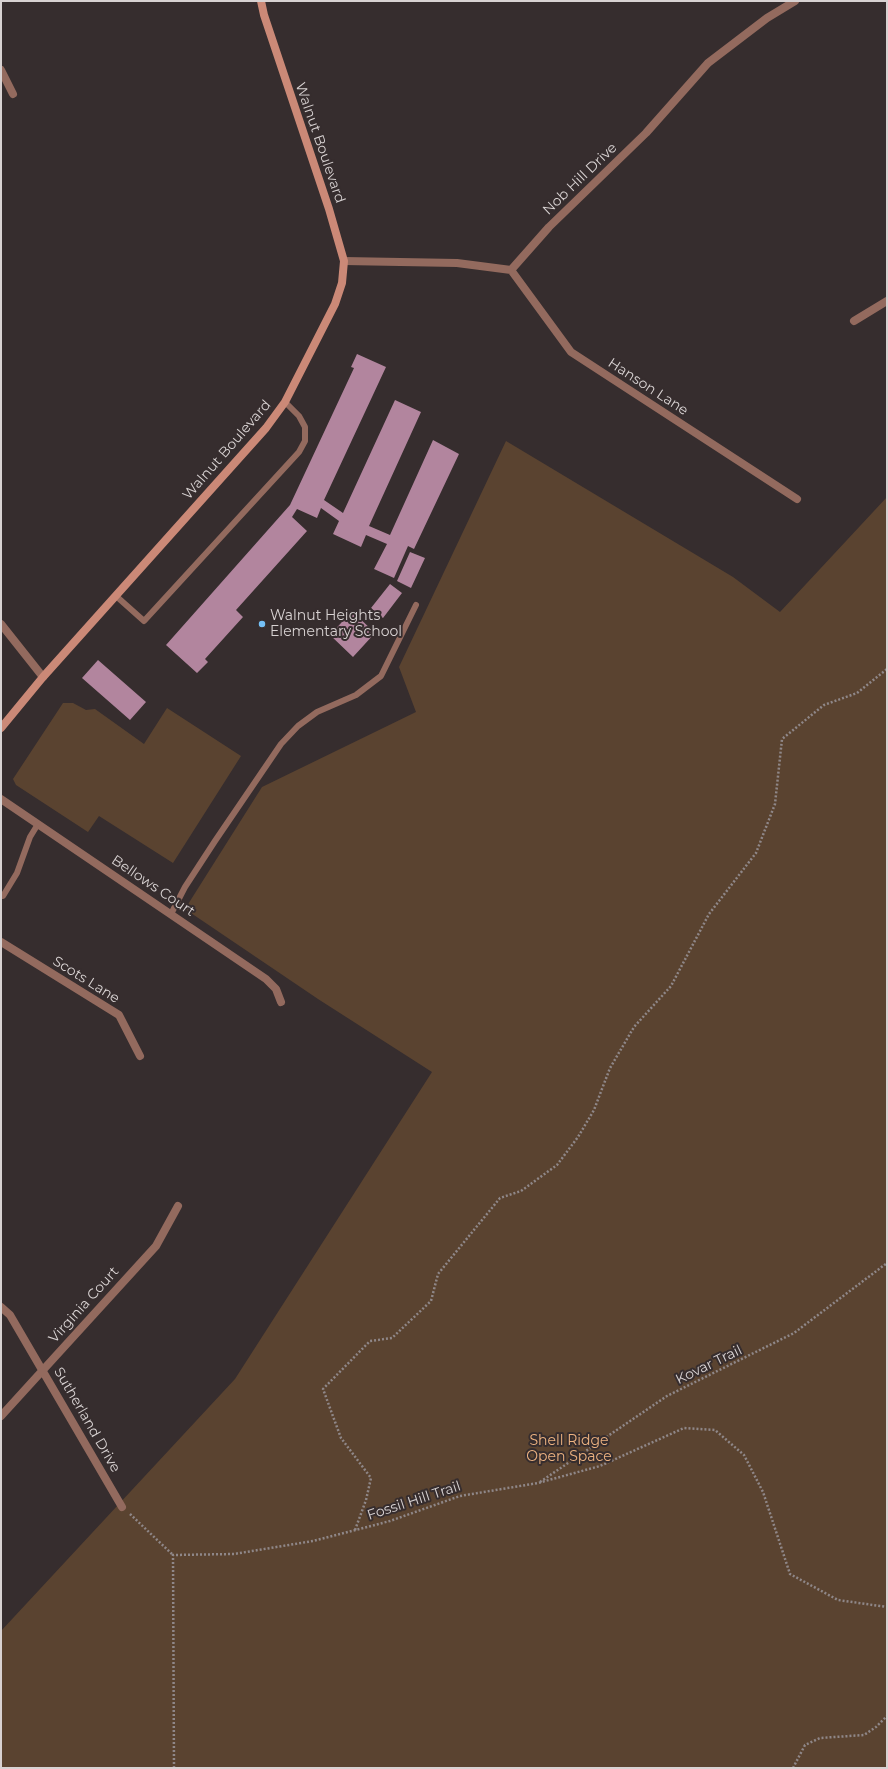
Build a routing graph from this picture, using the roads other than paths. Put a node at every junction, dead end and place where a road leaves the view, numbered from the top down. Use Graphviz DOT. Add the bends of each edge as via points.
graph roads {
  1 [pos="260,1"];
  2 [pos="795,1"];
  3 [pos="1,70"];
  4 [pos="13,94"];
  5 [pos="344,261"];
  6 [pos="510,270"];
  7 [pos="887,300"];
  8 [pos="854,320"];
  9 [pos="285,402"];
  10 [pos="797,499"];
  11 [pos="116,596"];
  12 [pos="416,605"];
  13 [pos="1,624"];
  14 [pos="43,677"];
  15 [pos="1,728"];
  16 [pos="1,799"];
  17 [pos="38,824"];
  18 [pos="1,896"];
  19 [pos="171,914"];
  20 [pos="1,942"];
  21 [pos="281,1002"];
  22 [pos="140,1056"];
  23 [pos="178,1206"];
  24 [pos="1,1307"];
  25 [pos="43,1370"];
  26 [pos="1,1416"];
  27 [pos="122,1507"];
  1 -- 5 [label="street, Walnut Boulevard"];
  2 -- 6 [label="street, Nob Hill Drive" via="767,18 708,63 646,133 549,227"];
  3 -- 4 [label="street"];
  5 -- 6 [label="street" via="457,263"];
  5 -- 9 [label="street, Walnut Boulevard" via="342,283 335,304"];
  6 -- 10 [label="street, Hanson Lane" via="571,352"];
  7 -- 8 [label="street"];
  9 -- 11 [label="street, Walnut Boulevard" via="266,428"];
  9 -- 11 [label="lane" via="299,416 305,427 305,441 299,452 144,621"];
  11 -- 14 [label="street, Walnut Boulevard"];
  12 -- 19 [label="lane" via="381,676 356,694 318,712 298,726 281,744 185,887"];
  13 -- 14 [label="street"];
  14 -- 15 [label="street, Walnut Boulevard"];
  16 -- 17 [label="street, Bellows Court"];
  17 -- 18 [label="lane" via="30,837 17,873"];
  17 -- 19 [label="street, Bellows Court"];
  19 -- 21 [label="street, Bellows Court" via="266,979 276,989"];
  20 -- 22 [label="street, Scots Lane" via="119,1015"];
  23 -- 25 [label="street, Virginia Court" via="156,1246"];
  24 -- 25 [label="street, Sutherland Drive" via="10,1315"];
  25 -- 26 [label="street, Virginia Court"];
  25 -- 27 [label="street, Sutherland Drive"];
}
